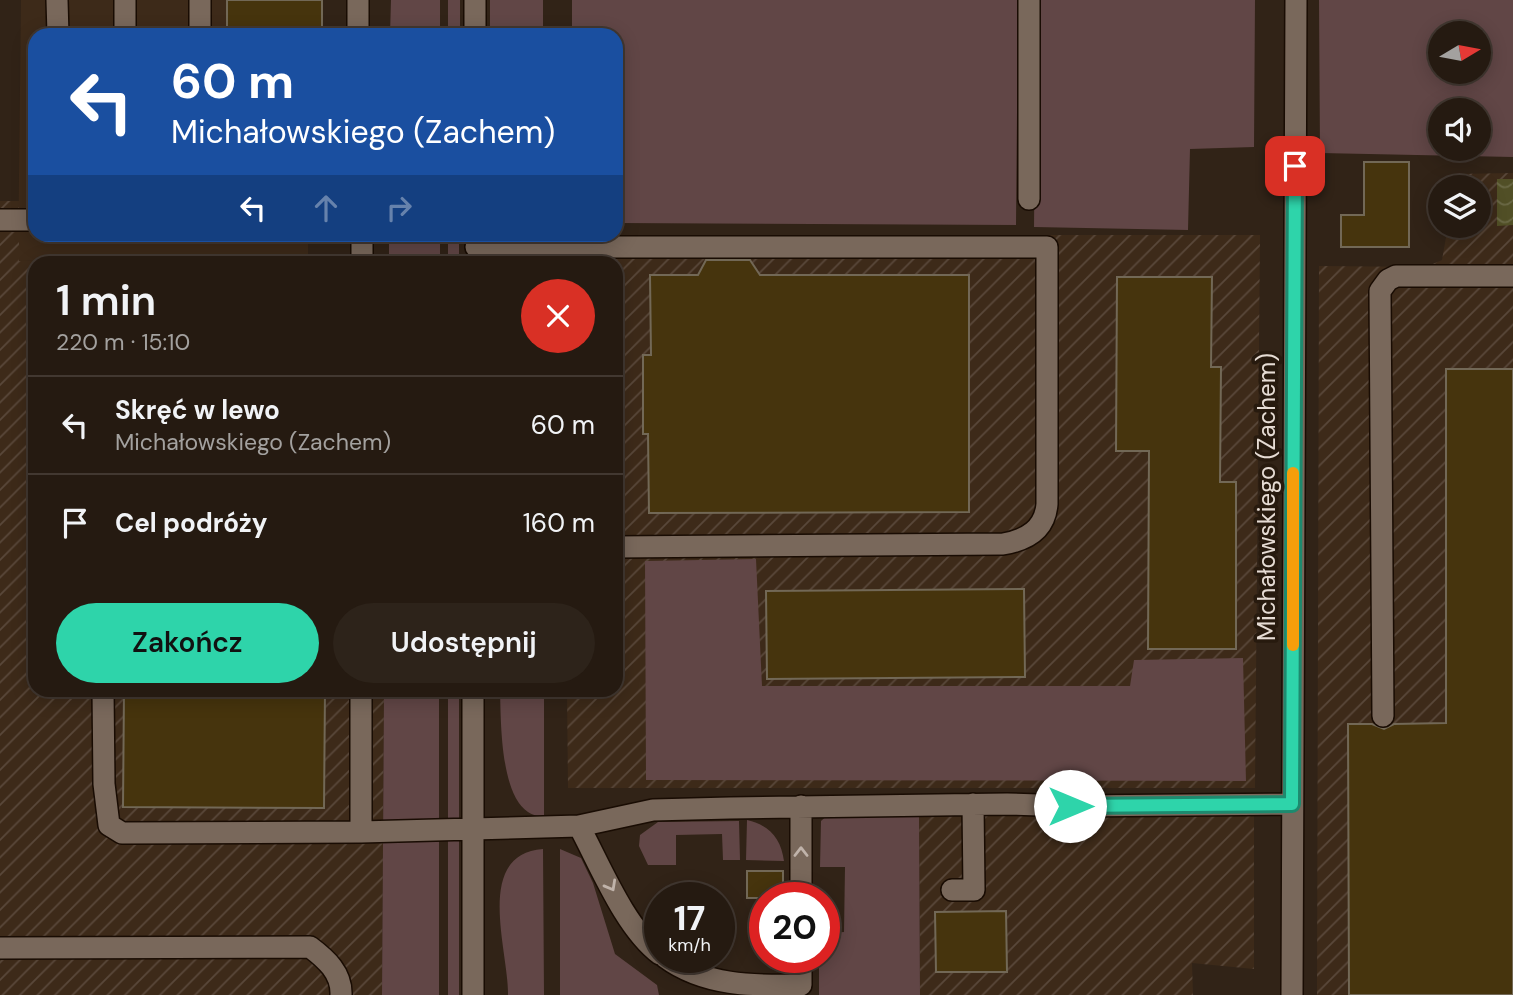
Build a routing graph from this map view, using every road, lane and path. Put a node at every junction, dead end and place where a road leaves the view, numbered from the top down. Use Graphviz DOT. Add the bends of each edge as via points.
graph roads {
  1 [pos="57,0"];
  2 [pos="125,0"];
  3 [pos="200,0"];
  4 [pos="358,0"];
  5 [pos="475,0"];
  6 [pos="1029,0"];
  7 [pos="1296,0"];
  8 [pos="58,28"];
  9 [pos="125,28"];
  10 [pos="200,28"];
  11 [pos="358,28"];
  12 [pos="475,28"];
  13 [pos="1029,199"];
  14 [pos="0,220"];
  15 [pos="28,220"];
  16 [pos="476,248"];
  17 [pos="1513,276"];
  18 [pos="623,547"];
  19 [pos="103,697"];
  20 [pos="361,697"];
  21 [pos="473,697"];
  22 [pos="1383,716"];
  23 [pos="973,804"];
  24 [pos="1292,804"];
  25 [pos="801,806"];
  26 [pos="579,826"];
  27 [pos="473,830"];
  28 [pos="360,832"];
  29 [pos="801,882"];
  30 [pos="952,890"];
  31 [pos="644,941"];
  32 [pos="0,948"];
  33 [pos="694,973"];
  34 [pos="801,973"];
  35 [pos="341,995"];
  36 [pos="472,995"];
  37 [pos="1292,995"];
  1 -- 8 [label="street"];
  2 -- 9 [label="street"];
  3 -- 10 [label="street"];
  4 -- 11 [label="street"];
  5 -- 12 [label="street"];
  6 -- 13 [label="street"];
  7 -- 24 [label="street, Michałowskiego (Zachem)"];
  14 -- 15 [label="street"];
  16 -- 18 [label="street" via="1046,247 1047,504 1044,519 1034,532 1003,544"];
  17 -- 22 [label="street" via="1396,276 1380,291"];
  19 -- 28 [label="street" via="107,811 109,825 122,833"];
  20 -- 28 [label="street"];
  21 -- 27 [label="street"];
  23 -- 24 [label="street"];
  23 -- 25 [label="street"];
  23 -- 30 [label="street" via="974,890"];
  24 -- 37 [label="street, Michałowskiego (Zachem)"];
  25 -- 26 [label="street" via="653,810"];
  29 -- 25 [label="street, one-way"];
  26 -- 27 [label="street"];
  26 -- 31 [label="street, one-way"];
  27 -- 28 [label="street"];
  27 -- 36 [label="street"];
  32 -- 35 [label="street" via="310,947 331,962"];
  33 -- 34 [label="street" via="756,986 801,985"];
}
